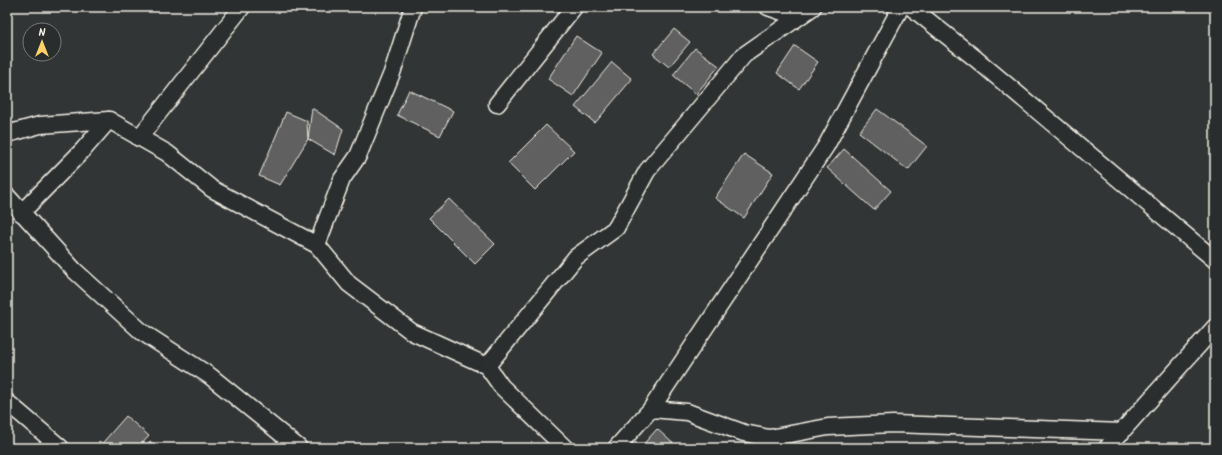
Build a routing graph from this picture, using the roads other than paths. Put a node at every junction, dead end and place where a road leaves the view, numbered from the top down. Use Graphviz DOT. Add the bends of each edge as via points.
graph roads {
  1 [pos="242,7"];
  2 [pos="412,7"];
  3 [pos="574,7"];
  4 [pos="768,7"];
  5 [pos="813,7"];
  6 [pos="901,7"];
  7 [pos="910,7"];
  8 [pos="797,17"];
  9 [pos="498,104"];
  10 [pos="108,120"];
  11 [pos="7,134"];
  12 [pos="139,138"];
  13 [pos="7,196"];
  14 [pos="21,213"];
  15 [pos="317,245"];
  16 [pos="1215,260"];
  17 [pos="1215,327"];
  18 [pos="486,366"];
  19 [pos="7,402"];
  20 [pos="651,409"];
  21 [pos="1122,432"];
  22 [pos="773,443"];
  23 [pos="60,448"];
  24 [pos="299,448"];
  25 [pos="565,448"];
  26 [pos="616,448"];
  27 [pos="1107,448"];
  1 -- 12 [label="street"];
  2 -- 15 [label="street" via="392,73 358,156 342,179"];
  3 -- 9 [label="street"];
  4 -- 8 [label="street"];
  5 -- 8 [label="street"];
  6 -- 20 [label="street" via="826,146"];
  7 -- 16 [label="street" via="982,64"];
  8 -- 18 [label="street" via="744,55 647,171 616,228 576,257"];
  10 -- 11 [label="street" via="40,126"];
  10 -- 12 [label="street"];
  10 -- 14 [label="street" via="84,150"];
  12 -- 15 [label="street" via="167,153 212,189"];
  13 -- 14 [label="street"];
  14 -- 24 [label="street" via="74,270 142,332 210,376"];
  15 -- 18 [label="street" via="349,284 412,332"];
  17 -- 21 [label="street"];
  18 -- 25 [label="street" via="501,386"];
  19 -- 23 [label="street"];
  20 -- 22 [label="street" via="687,412"];
  20 -- 26 [label="street"];
  21 -- 22 [label="street" via="893,424 828,427"];
  21 -- 27 [label="street"];
}
